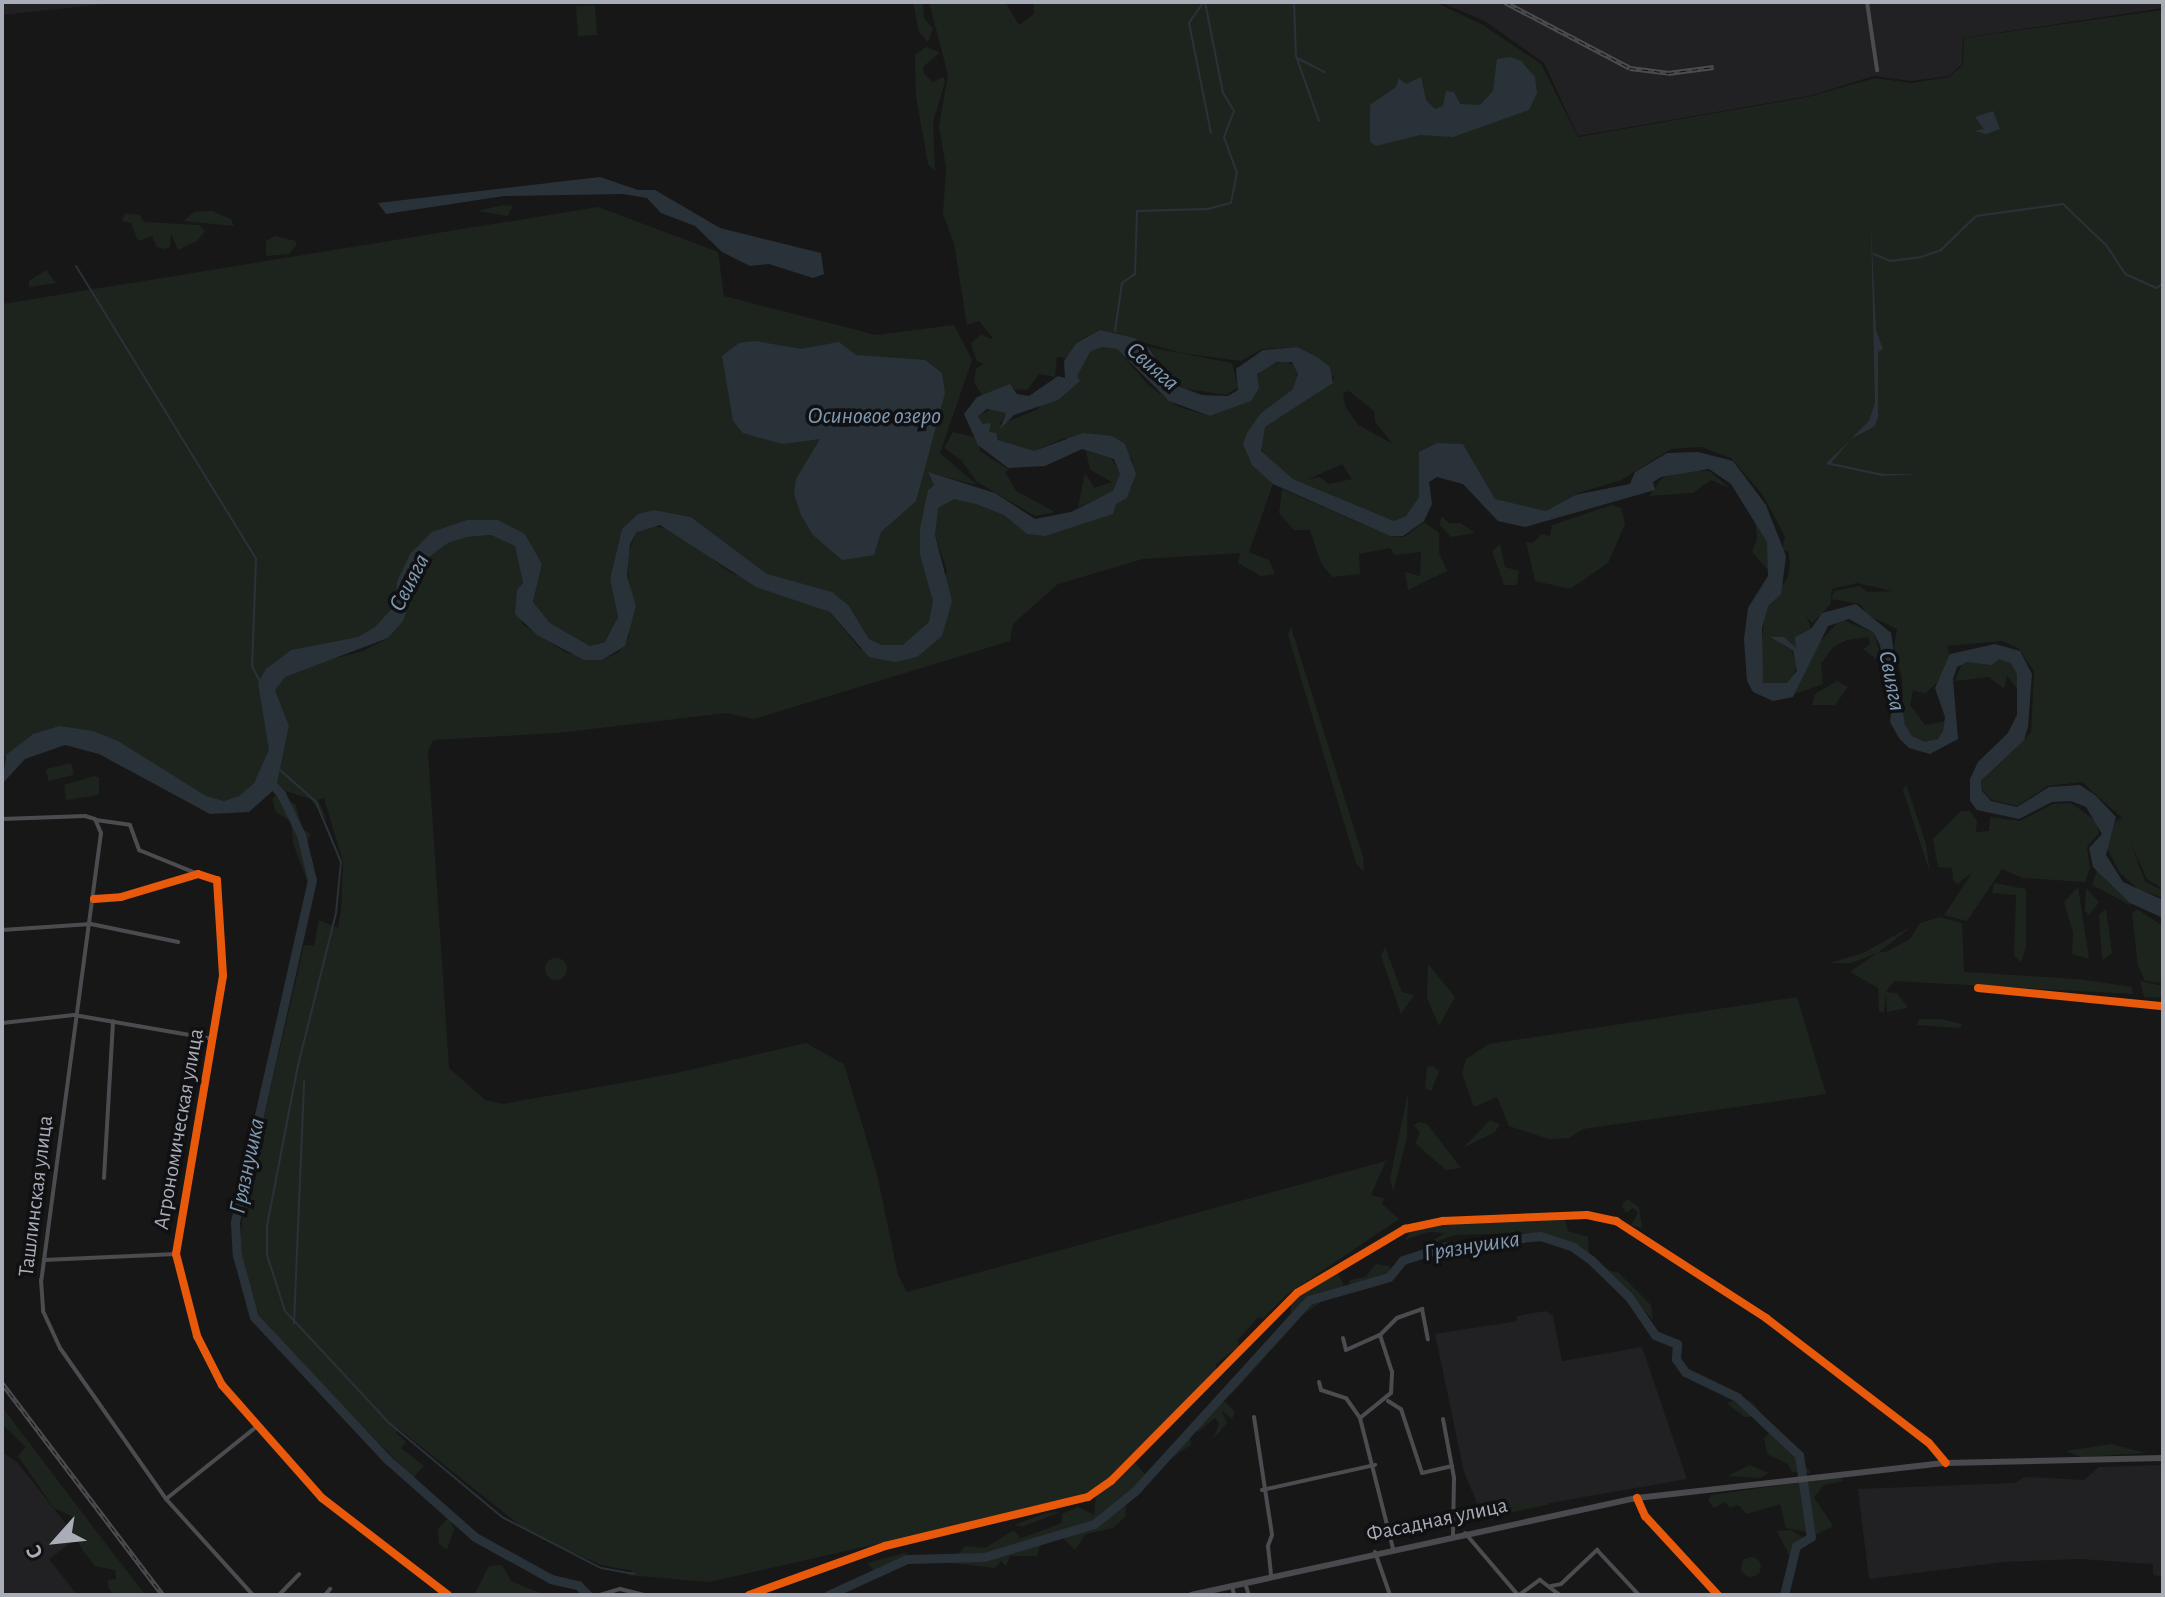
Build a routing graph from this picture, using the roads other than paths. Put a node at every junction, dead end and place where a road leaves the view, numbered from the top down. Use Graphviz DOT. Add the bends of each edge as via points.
graph roads {
  1 [pos="1867,2"];
  2 [pos="1877,70"];
  3 [pos="2,819"];
  4 [pos="95,819"];
  5 [pos="198,874"];
  6 [pos="94,899"];
  7 [pos="91,924"];
  8 [pos="2,930"];
  9 [pos="178,942"];
  10 [pos="1978,988"];
  11 [pos="2163,1006"];
  12 [pos="74,1015"];
  13 [pos="113,1021"];
  14 [pos="2,1023"];
  15 [pos="213,1039"];
  16 [pos="104,1178"];
  17 [pos="176,1254"];
  18 [pos="44,1260"];
  19 [pos="1380,1335"];
  20 [pos="1343,1338"];
  21 [pos="1428,1339"];
  22 [pos="1319,1382"];
  23 [pos="1388,1401"];
  24 [pos="1254,1417"];
  25 [pos="1360,1418"];
  26 [pos="1443,1419"];
  27 [pos="256,1427"];
  28 [pos="2163,1458"];
  29 [pos="1946,1463"];
  30 [pos="1375,1465"];
  31 [pos="1452,1466"];
  32 [pos="1262,1490"];
  33 [pos="1637,1498"];
  34 [pos="166,1499"];
  35 [pos="1465,1533"];
  36 [pos="1453,1535"];
  37 [pos="1393,1548"];
  38 [pos="1375,1552"];
  39 [pos="299,1574"];
  40 [pos="1271,1576"];
  41 [pos="1245,1583"];
  42 [pos="1232,1586"];
  43 [pos="1551,1586"];
  44 [pos="330,1589"];
  45 [pos="253,1595"];
  46 [pos="279,1595"];
  47 [pos="325,1595"];
  48 [pos="448,1595"];
  49 [pos="600,1595"];
  50 [pos="644,1595"];
  51 [pos="749,1595"];
  52 [pos="1191,1595"];
  53 [pos="1234,1595"];
  54 [pos="1249,1595"];
  55 [pos="1390,1595"];
  56 [pos="1519,1595"];
  57 [pos="1560,1595"];
  58 [pos="1639,1595"];
  59 [pos="1718,1595"];
  1 -- 2 [label="street"];
  3 -- 4 [label="street"];
  4 -- 5 [label="street" via="130,825 139,850"];
  4 -- 6 [label="street, Ташлинская улица" via="102,844"];
  5 -- 6 [label="street" via="121,897"];
  5 -- 15 [label="street, Агрономическая улица" via="218,883 223,976"];
  6 -- 7 [label="street, Ташлинская улица"];
  7 -- 8 [label="street"];
  7 -- 9 [label="street"];
  7 -- 12 [label="street, Ташлинская улица"];
  10 -- 11 [label="street"];
  12 -- 13 [label="street"];
  12 -- 14 [label="street"];
  12 -- 18 [label="street, Ташлинская улица"];
  13 -- 15 [label="street"];
  13 -- 16 [label="street"];
  15 -- 17 [label="street, Агрономическая улица"];
  17 -- 18 [label="street"];
  17 -- 27 [label="street, Агрономическая улица" via="202,1346 222,1385"];
  18 -- 34 [label="street, Ташлинская улица" via="40,1294 55,1339"];
  19 -- 20 [label="street" via="1346,1350"];
  19 -- 21 [label="street" via="1397,1318 1422,1309"];
  19 -- 23 [label="street" via="1392,1372"];
  22 -- 25 [label="street" via="1321,1390 1346,1398"];
  23 -- 25 [label="street"];
  23 -- 31 [label="street" via="1401,1409 1422,1473"];
  24 -- 32 [label="street"];
  25 -- 30 [label="street"];
  26 -- 31 [label="street"];
  27 -- 34 [label="street"];
  27 -- 48 [label="street, Агрономическая улица" via="328,1504"];
  28 -- 29 [label="main road"];
  29 -- 33 [label="main road, Фасадная улица"];
  29 -- 51 [label="street" via="1929,1443 1766,1318 1616,1221 1587,1215 1443,1221 1405,1229 1297,1293 1111,1481 1088,1497 885,1546"];
  30 -- 32 [label="street"];
  30 -- 37 [label="street"];
  31 -- 36 [label="street"];
  32 -- 40 [label="street" via="1272,1535"];
  33 -- 35 [label="main road, Фасадная улица"];
  33 -- 59 [label="street" via="1645,1516"];
  34 -- 45 [label="street, Ташлинская улица"];
  35 -- 36 [label="main road, Фасадная улица"];
  35 -- 56 [label="street"];
  36 -- 37 [label="main road, Фасадная улица"];
  37 -- 38 [label="main road, Фасадная улица"];
  38 -- 40 [label="main road, Фасадная улица"];
  38 -- 55 [label="street"];
  39 -- 46 [label="street"];
  40 -- 41 [label="main road, Фасадная улица"];
  41 -- 42 [label="main road, Фасадная улица"];
  41 -- 54 [label="street"];
  42 -- 52 [label="main road, Фасадная улица"];
  42 -- 53 [label="street"];
  43 -- 56 [label="street" via="1540,1580"];
  43 -- 57 [label="street"];
  43 -- 58 [label="street" via="1561,1584 1597,1550"];
  44 -- 47 [label="street"];
  49 -- 50 [label="street" via="620,1589"];
}
